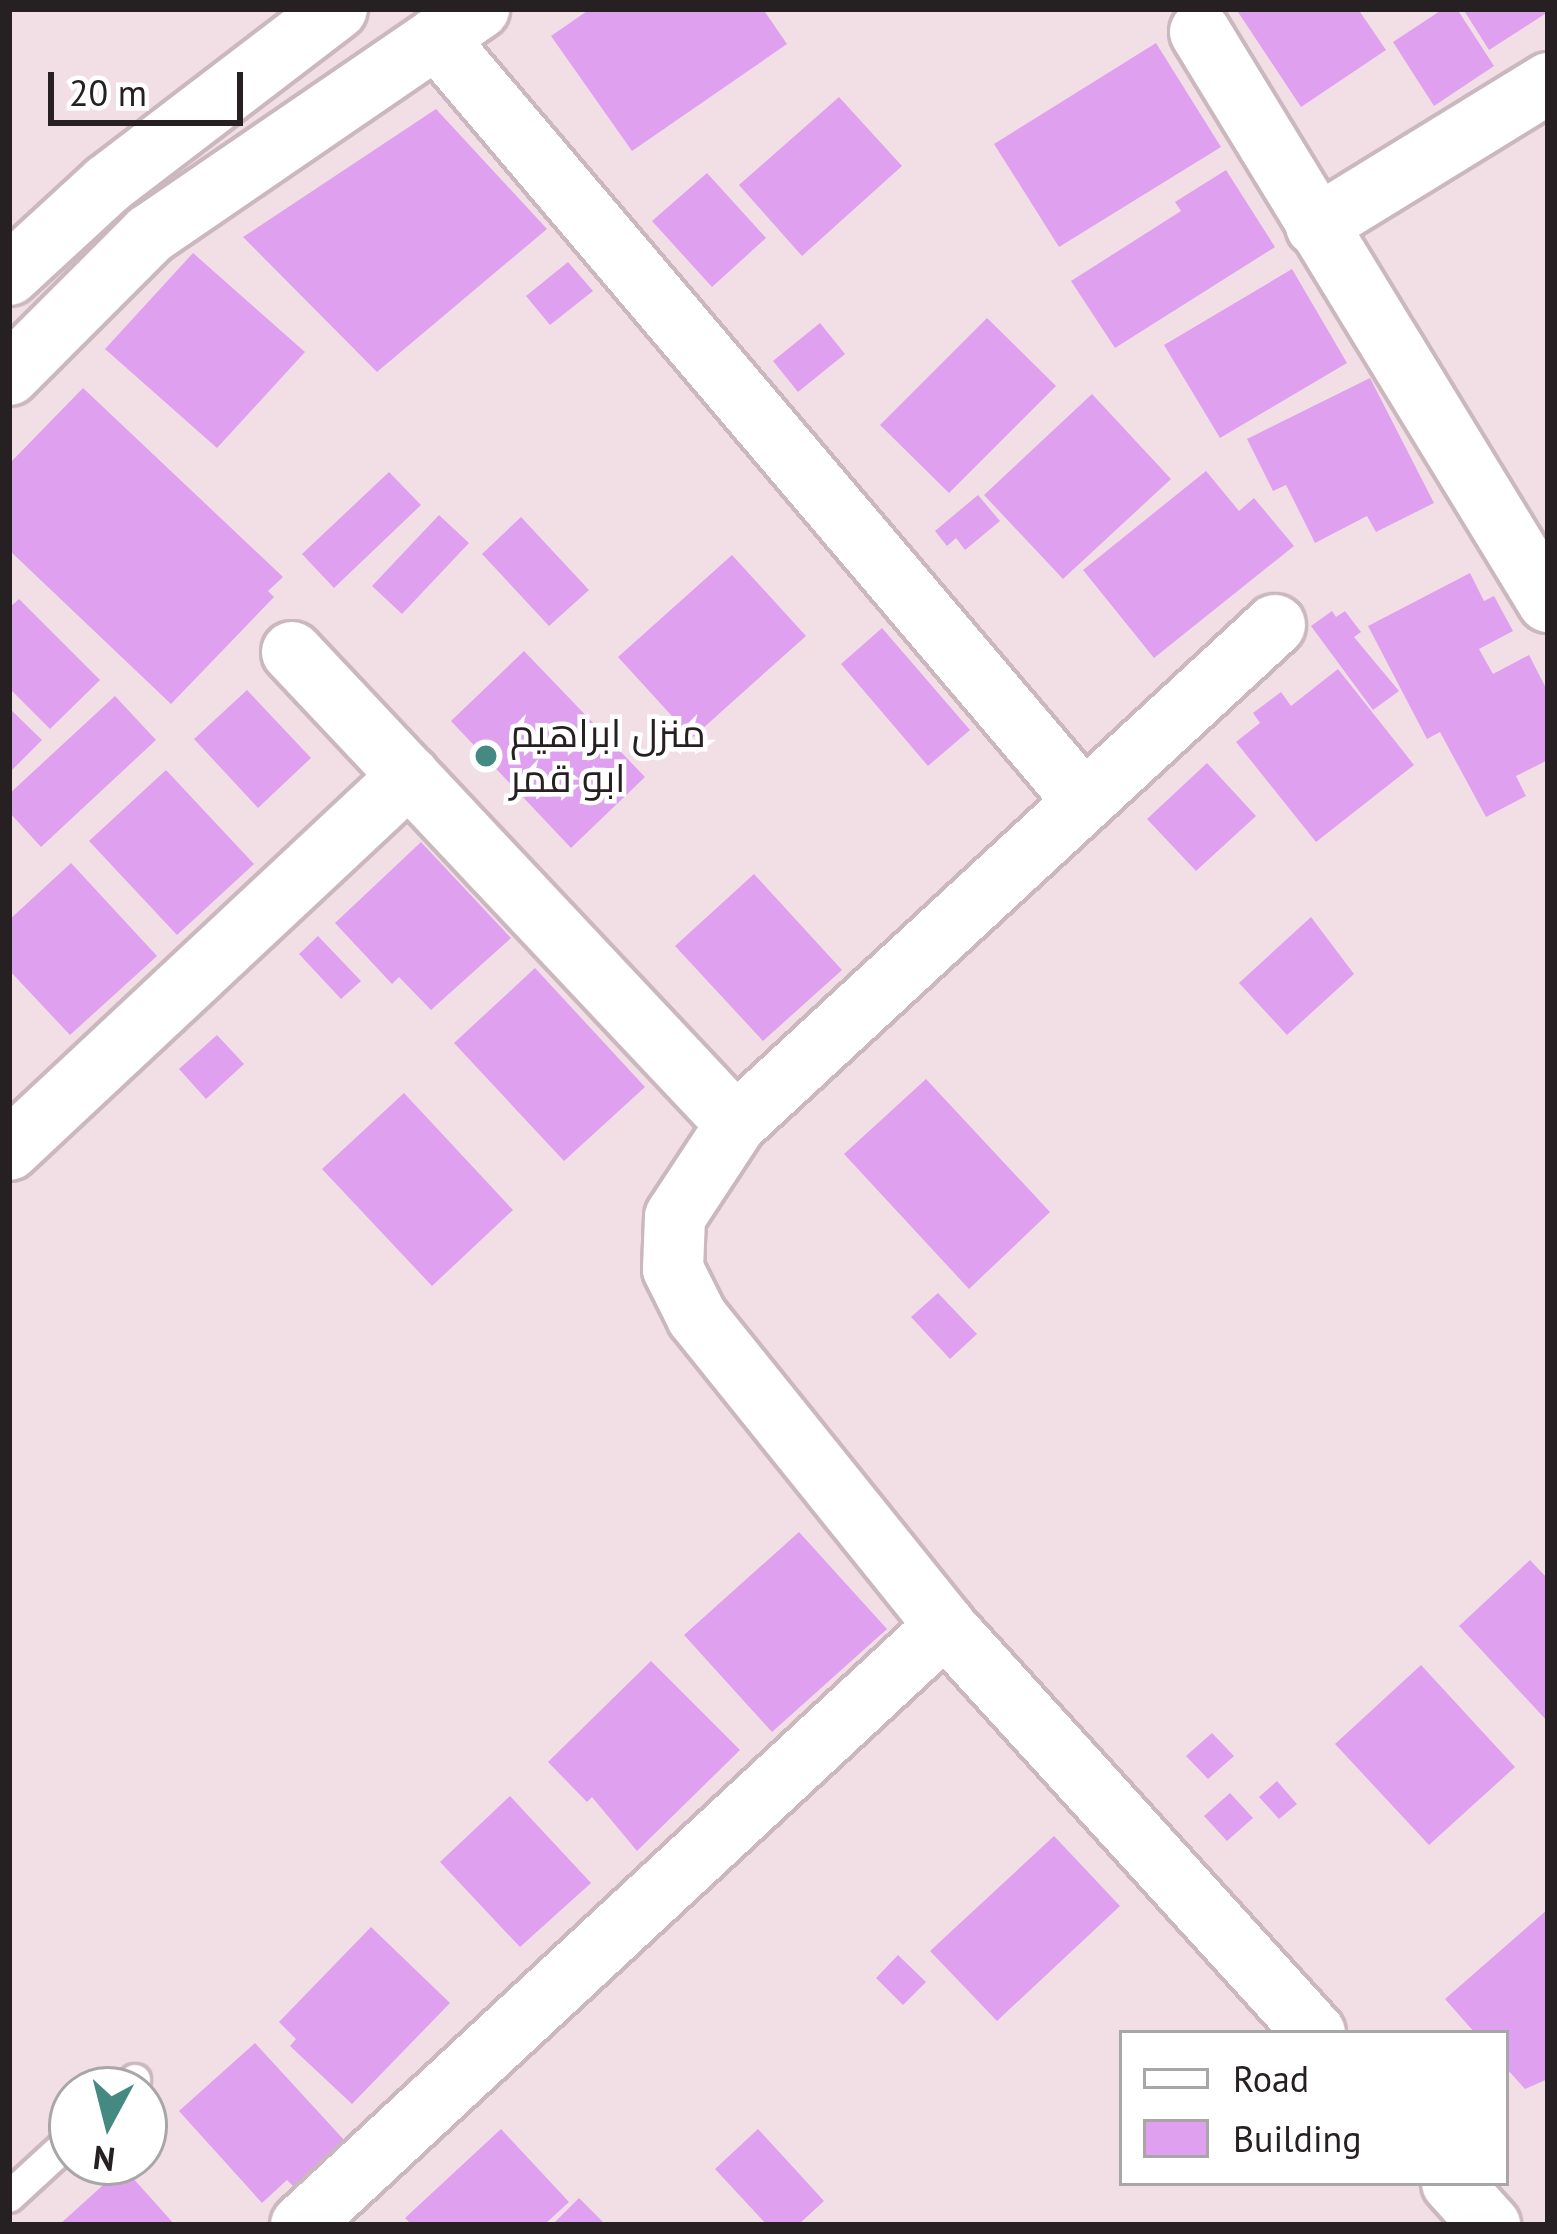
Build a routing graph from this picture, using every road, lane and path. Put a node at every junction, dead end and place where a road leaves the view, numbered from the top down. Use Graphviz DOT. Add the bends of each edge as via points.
graph roads {
  1 [pos="337,9"];
  2 [pos="458,24"];
  3 [pos="1200,32"];
  4 [pos="1548,82"];
  5 [pos="1316,226"];
  6 [pos="9,275"];
  7 [pos="9,375"];
  8 [pos="1548,602"];
  9 [pos="1275,625"];
  10 [pos="292,652"];
  11 [pos="409,776"];
  12 [pos="1082,799"];
  13 [pos="736,1124"];
  14 [pos="9,1150"];
  15 [pos="945,1626"];
  16 [pos="1312,2030"];
  17 [pos="48,2161"];
  18 [pos="1455,2186"];
  19 [pos="9,2197"];
  20 [pos="318,2219"];
  21 [pos="1490,2225"];
  1 -- 6 [label="street" via="108,184"];
  2 -- 7 [label="street" via="150,234"];
  2 -- 12 [label="street"];
  3 -- 5 [label="street"];
  4 -- 5 [label="street"];
  5 -- 8 [label="street"];
  9 -- 12 [label="street"];
  10 -- 11 [label="street"];
  11 -- 13 [label="street"];
  11 -- 14 [label="street"];
  12 -- 13 [label="street"];
  13 -- 15 [label="street" via="675,1217 673,1269 697,1317"];
  15 -- 16 [label="street"];
  15 -- 20 [label="street"];
  17 -- 19 [label="lane"];
  18 -- 21 [label="street"];
}
